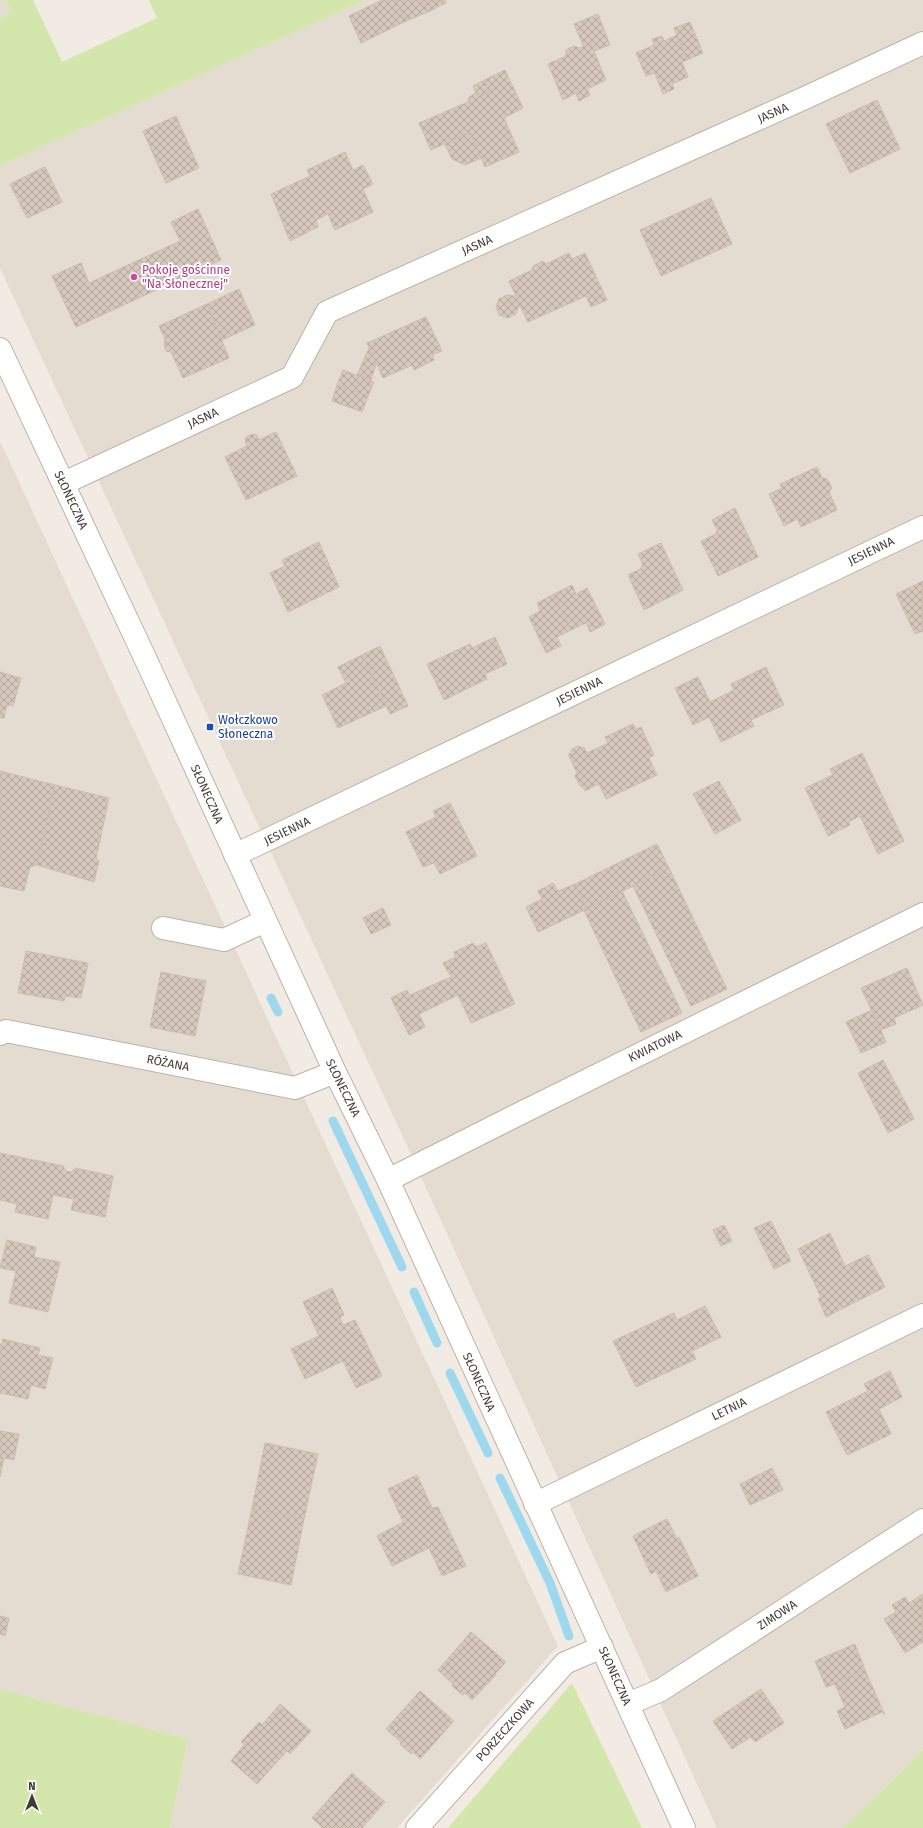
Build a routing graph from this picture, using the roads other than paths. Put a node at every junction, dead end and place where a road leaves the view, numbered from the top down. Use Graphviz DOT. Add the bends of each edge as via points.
graph roads {
  1 [pos="923,43"];
  2 [pos="0,349"];
  3 [pos="64,484"];
  4 [pos="923,527"];
  5 [pos="235,856"];
  6 [pos="923,914"];
  7 [pos="265,921"];
  8 [pos="163,928"];
  9 [pos="0,1034"];
  10 [pos="335,1072"];
  11 [pos="388,1180"];
  12 [pos="923,1315"];
  13 [pos="535,1504"];
  14 [pos="923,1520"];
  15 [pos="602,1646"];
  16 [pos="628,1704"];
  17 [pos="417,1828"];
  18 [pos="684,1828"];
  1 -- 3 [label="street, JASNA" via="327,312 292,377"];
  2 -- 3 [label="street, SŁONECZNA"];
  3 -- 5 [label="street, SŁONECZNA"];
  4 -- 5 [label="street, JESIENNA"];
  5 -- 7 [label="street, SŁONECZNA"];
  6 -- 11 [label="street, KWIATOWA"];
  7 -- 8 [label="street" via="224,940"];
  7 -- 10 [label="street, SŁONECZNA"];
  9 -- 10 [label="street, RÓŻANA" via="6,1031 296,1088"];
  10 -- 11 [label="street, SŁONECZNA"];
  11 -- 13 [label="street, SŁONECZNA"];
  12 -- 13 [label="street, LETNIA"];
  13 -- 15 [label="street, SŁONECZNA"];
  14 -- 16 [label="street, ZIMOWA" via="661,1690"];
  15 -- 16 [label="street, SŁONECZNA"];
  15 -- 17 [label="street, PORZECZKOWA" via="565,1663"];
  16 -- 18 [label="street, SŁONECZNA"];
}
